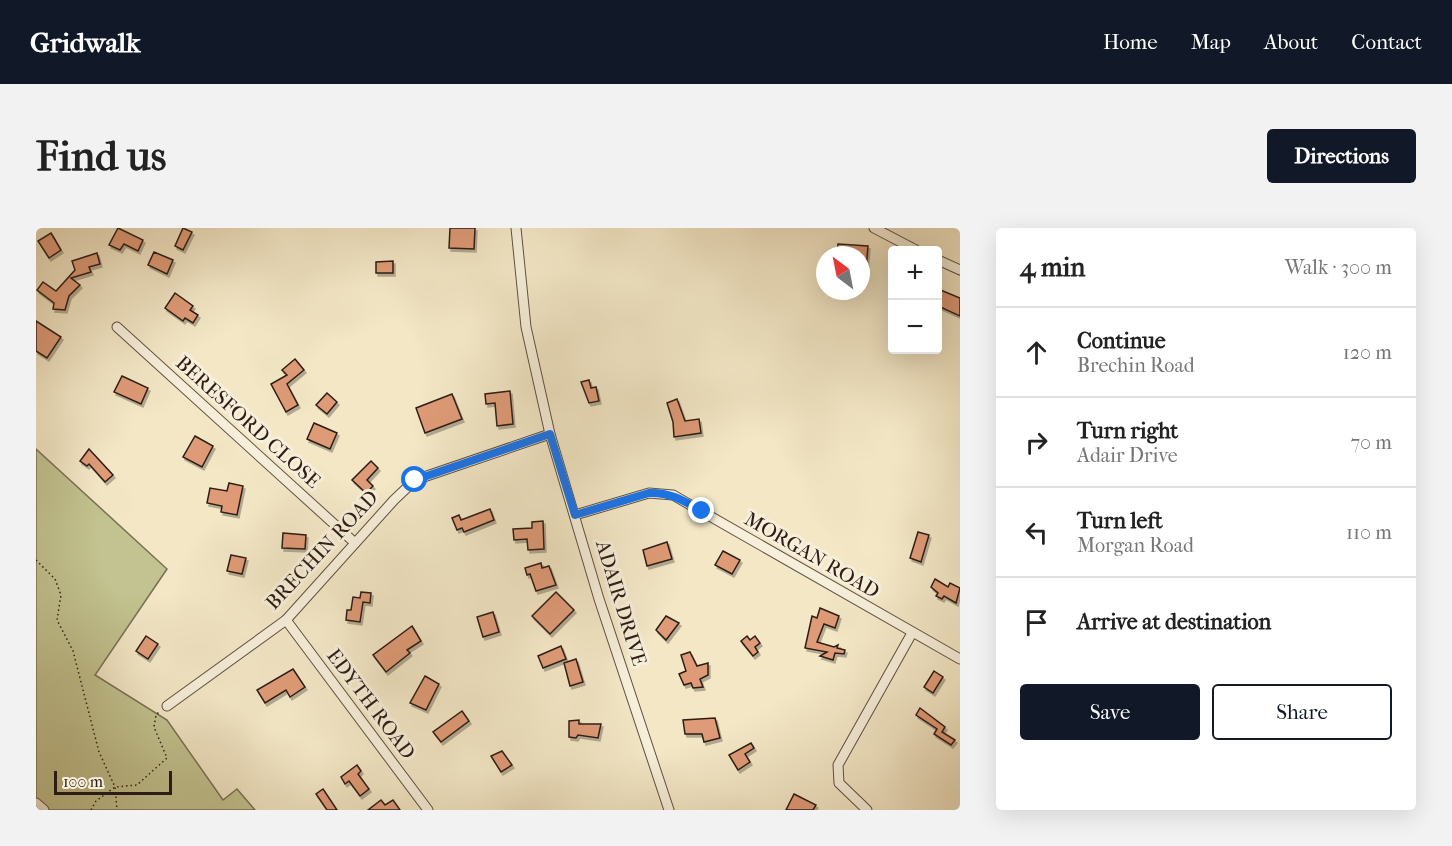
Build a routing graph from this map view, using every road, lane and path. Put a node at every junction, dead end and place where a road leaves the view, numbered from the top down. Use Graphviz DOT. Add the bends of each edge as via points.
graph roads {
  1 [pos="516,228"];
  2 [pos="874,228"];
  3 [pos="908,246"];
  4 [pos="942,262"];
  5 [pos="960,270"];
  6 [pos="117,327"];
  7 [pos="550,434"];
  8 [pos="575,515"];
  9 [pos="355,543"];
  10 [pos="36,560"];
  11 [pos="286,620"];
  12 [pos="912,633"];
  13 [pos="960,659"];
  14 [pos="167,706"];
  15 [pos="115,787"];
  16 [pos="36,803"];
  17 [pos="44,810"];
  18 [pos="91,810"];
  19 [pos="117,810"];
  20 [pos="428,810"];
  21 [pos="669,810"];
  22 [pos="867,810"];
  1 -- 7 [label="street, ADAIR DRIVE" via="526,327"];
  2 -- 3 [label="street"];
  4 -- 5 [label="street"];
  6 -- 9 [label="street, BERESFORD CLOSE"];
  7 -- 8 [label="street, ADAIR DRIVE"];
  7 -- 9 [label="street, BRECHIN ROAD" via="415,480"];
  8 -- 12 [label="street, MORGAN ROAD" via="649,493 673,495"];
  8 -- 21 [label="street, ADAIR DRIVE"];
  9 -- 11 [label="street, BRECHIN ROAD"];
  10 -- 15 [label="path" via="55,579 62,595 57,620 73,651 99,752"];
  11 -- 14 [label="street, BRECHIN ROAD"];
  11 -- 20 [label="street, EDYTH ROAD"];
  12 -- 13 [label="street, MORGAN ROAD"];
  12 -- 22 [label="street" via="838,765 839,783"];
  14 -- 15 [label="path" via="156,715 154,727 167,758 137,784"];
  15 -- 18 [label="path" via="96,801"];
  15 -- 19 [label="path"];
  16 -- 17 [label="street"];
}
